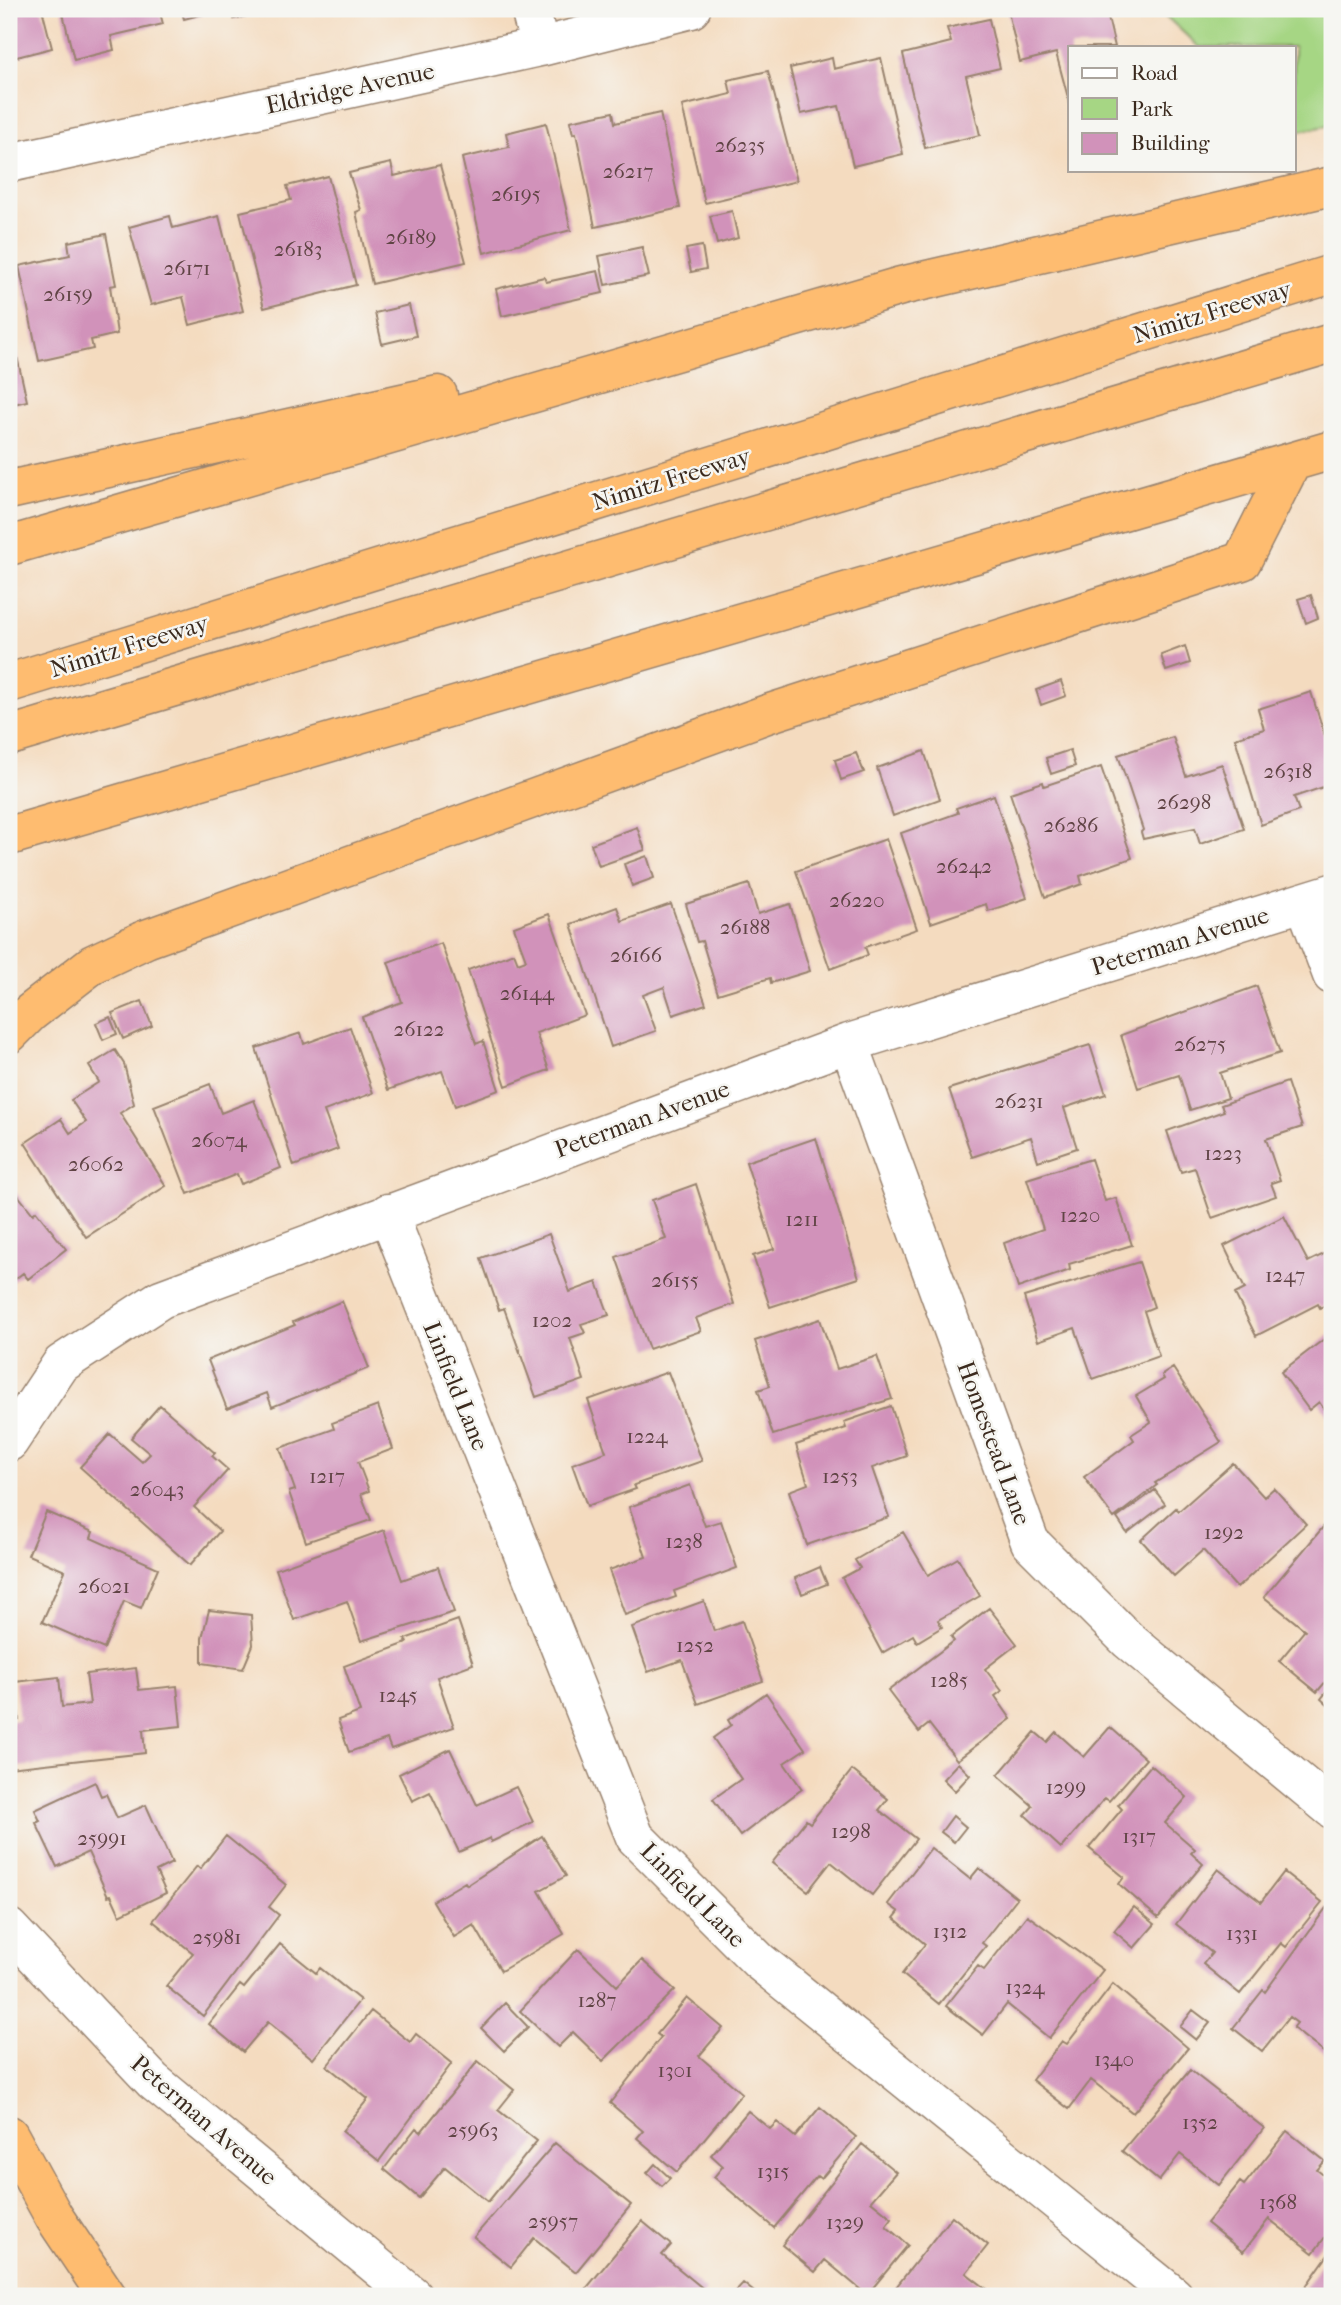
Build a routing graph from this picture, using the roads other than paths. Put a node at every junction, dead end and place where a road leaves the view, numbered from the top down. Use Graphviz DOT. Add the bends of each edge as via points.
graph roads {
  1 [pos="530,9"];
  2 [pos="691,9"];
  3 [pos="540,47"];
  4 [pos="9,163"];
  5 [pos="1332,186"];
  6 [pos="1332,274"];
  7 [pos="1332,343"];
  8 [pos="643,359"];
  9 [pos="1332,450"];
  10 [pos="1292,462"];
  11 [pos="9,490"];
  12 [pos="9,546"];
  13 [pos="9,683"];
  14 [pos="9,736"];
  15 [pos="9,836"];
  16 [pos="1319,898"];
  17 [pos="1332,975"];
  18 [pos="9,1034"];
  19 [pos="849,1043"];
  20 [pos="388,1213"];
  21 [pos="9,1441"];
  22 [pos="1332,1809"];
  23 [pos="9,1928"];
  24 [pos="9,2135"];
  25 [pos="107,2296"];
  26 [pos="413,2296"];
  27 [pos="1174,2296"];
  1 -- 3 [label="street"];
  2 -- 3 [label="street, Eldridge Avenue"];
  3 -- 4 [label="street, Eldridge Avenue"];
  5 -- 8 [label="highway" via="901,286"];
  6 -- 13 [label="highway, Nimitz Freeway"];
  7 -- 14 [label="highway"];
  8 -- 11 [label="highway" via="541,373"];
  8 -- 12 [label="highway"];
  9 -- 10 [label="highway"];
  10 -- 15 [label="highway"];
  10 -- 18 [label="highway" via="1242,561 767,714 146,939 93,964"];
  16 -- 17 [label="street"];
  16 -- 19 [label="street, Peterman Avenue"];
  19 -- 20 [label="street, Peterman Avenue"];
  19 -- 22 [label="street, Homestead Lane" via="1030,1542 1128,1640"];
  20 -- 21 [label="street, Peterman Avenue" via="161,1299 61,1364"];
  20 -- 27 [label="street, Linfield Lane" via="635,1837 759,1961"];
  23 -- 26 [label="street, Peterman Avenue" via="153,2081"];
  24 -- 25 [label="highway" via="54,2217"];
}
